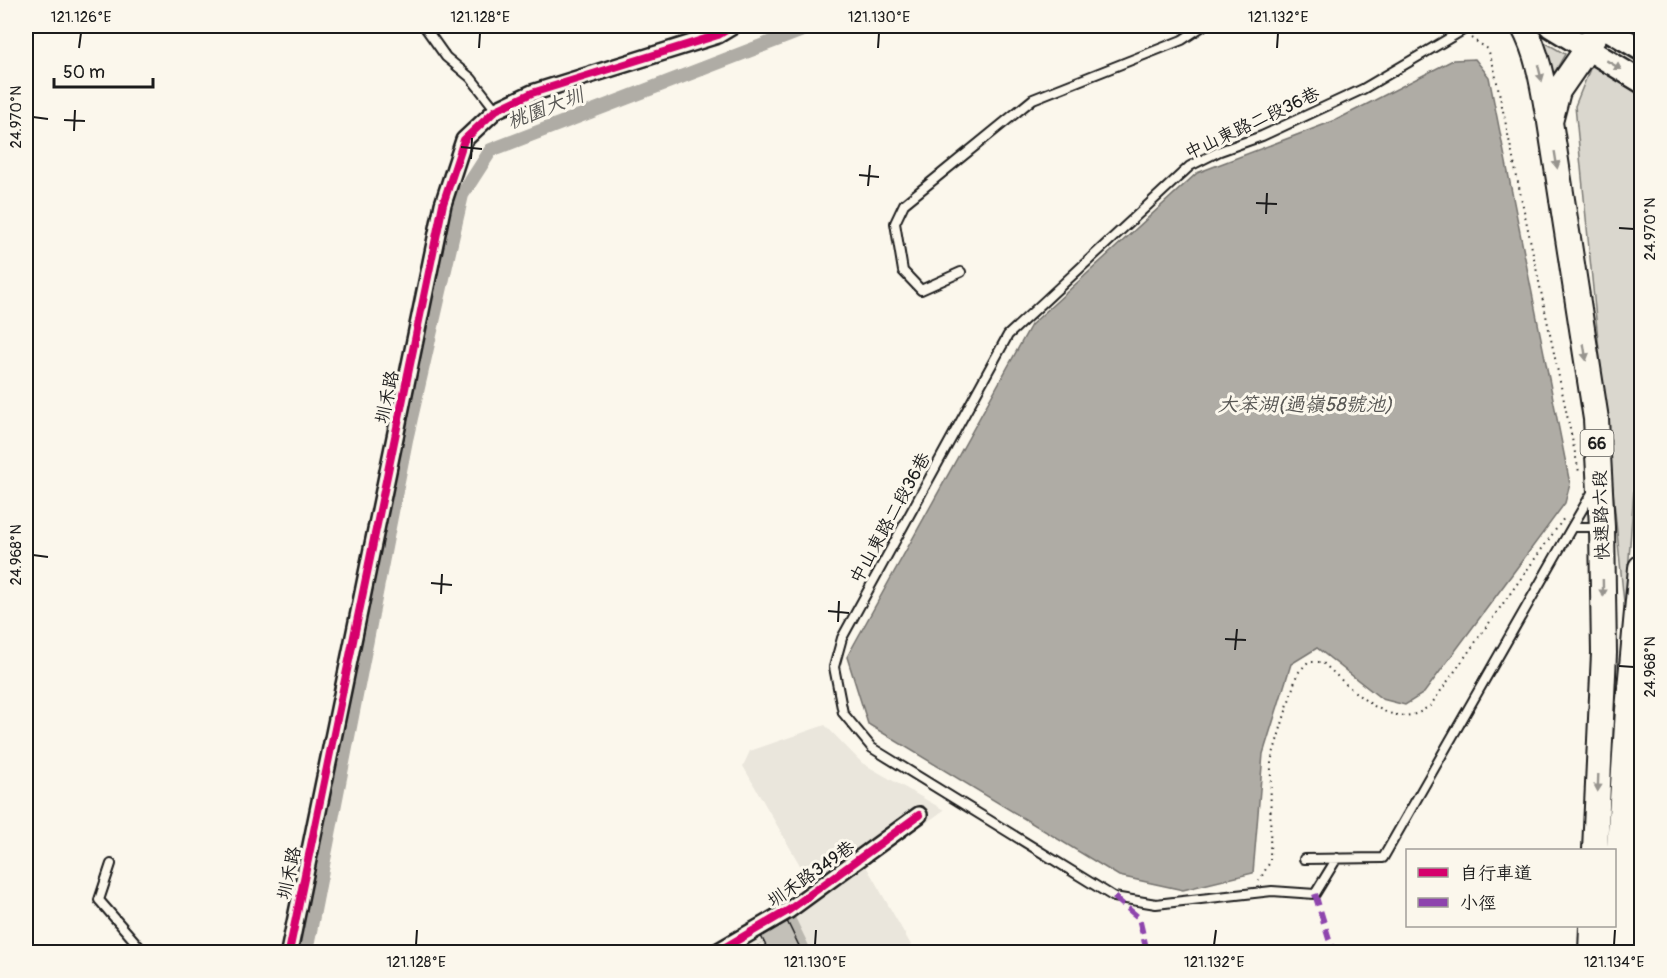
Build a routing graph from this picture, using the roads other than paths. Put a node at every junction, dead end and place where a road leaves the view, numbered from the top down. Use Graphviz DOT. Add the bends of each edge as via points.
graph roads {
  1 [pos="424,26"];
  2 [pos="733,26"];
  3 [pos="1203,26"];
  4 [pos="1470,26"];
  5 [pos="1523,26"];
  6 [pos="1550,26"];
  7 [pos="1601,26"];
  8 [pos="1587,49"];
  9 [pos="1641,50"];
  10 [pos="1641,82"];
  11 [pos="496,110"];
  12 [pos="1550,122"];
  13 [pos="961,272"];
  14 [pos="1589,475"];
  15 [pos="1572,527"];
  16 [pos="1602,527"];
  17 [pos="1641,568"];
  18 [pos="1641,808"];
  19 [pos="919,815"];
  20 [pos="1595,849"];
  21 [pos="1337,858"];
  22 [pos="1304,859"];
  23 [pos="111,864"];
  24 [pos="1616,907"];
  25 [pos="1592,927"];
  26 [pos="1615,927"];
  27 [pos="144,952"];
  28 [pos="288,952"];
  29 [pos="717,952"];
  30 [pos="1591,952"];
  31 [pos="1613,952"];
  32 [pos="1631,952"];
  1 -- 11 [label="lane" via="446,57 471,78"];
  2 -- 11 [label="street, 圳禾路" via="718,35 532,93"];
  3 -- 13 [label="lane" via="1182,40 1033,99 904,204 895,223 903,271 921,290"];
  4 -- 21 [label="lane, 中山東路二段36巷" via="1363,88 1190,166 1008,335 842,638 834,667 843,713 872,748 1114,897 1156,904 1272,891 1315,894"];
  5 -- 12 [label="main road, one-way" via="1540,73"];
  6 -- 8 [label="main road"];
  7 -- 8 [label="main road, 66"];
  7 -- 9 [label="main road"];
  8 -- 10 [label="main road, one-way"];
  8 -- 12 [label="main road, 快速路六段 / 66" via="1558,91"];
  11 -- 28 [label="street, 圳禾路" via="464,140 443,204"];
  12 -- 14 [label="main road, 快速路六段 / 66, one-way" via="1596,419"];
  14 -- 15 [label="lane"];
  14 -- 16 [label="main road, 快速路六段 / 66"];
  15 -- 16 [label="lane"];
  15 -- 21 [label="lane" via="1383,858"];
  16 -- 20 [label="main road, 快速路六段 / 66, one-way" via="1604,653"];
  17 -- 24 [label="highway"];
  18 -- 32 [label="highway"];
  19 -- 29 [label="street, 圳禾路349巷" via="789,910"];
  21 -- 22 [label="lane"];
  23 -- 27 [label="lane" via="99,900"];
  25 -- 30 [label="main road"];
  26 -- 31 [label="highway"];
}
